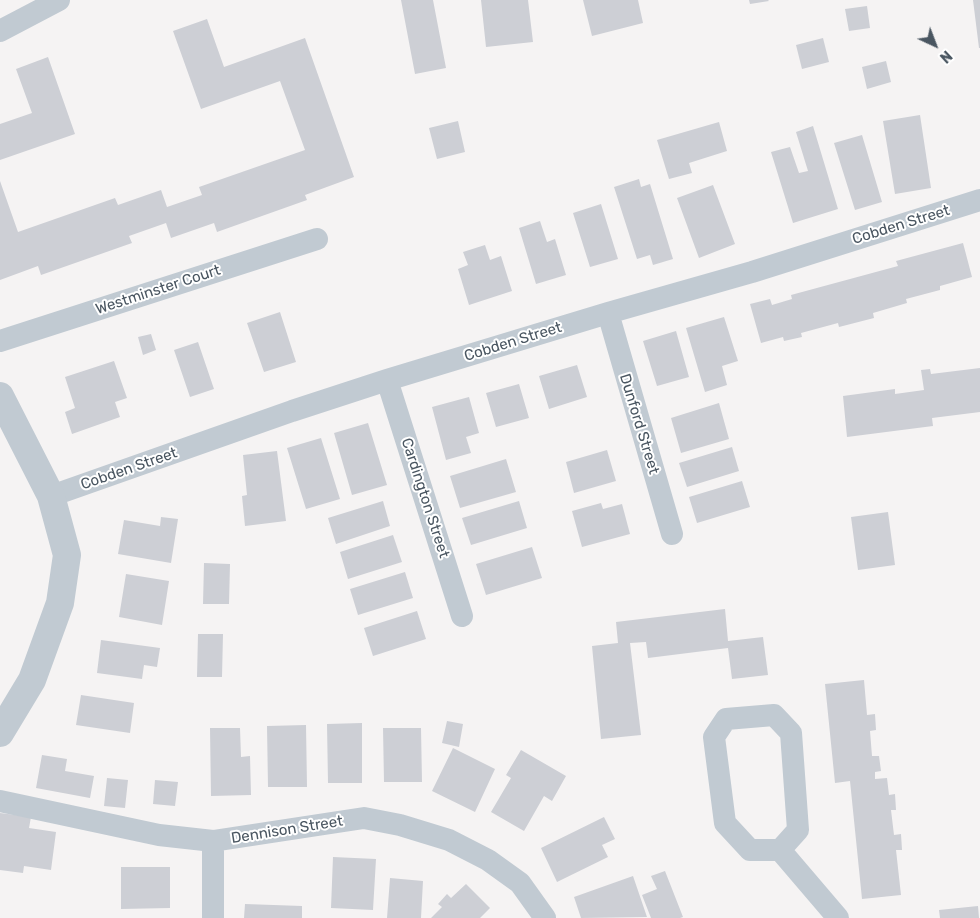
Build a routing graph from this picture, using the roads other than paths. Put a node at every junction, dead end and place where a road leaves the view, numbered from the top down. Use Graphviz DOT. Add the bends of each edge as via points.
graph roads {
  1 [pos="58,0"];
  2 [pos="0,31"];
  3 [pos="980,200"];
  4 [pos="317,239"];
  5 [pos="608,313"];
  6 [pos="0,341"];
  7 [pos="387,380"];
  8 [pos="0,396"];
  9 [pos="51,496"];
  10 [pos="672,534"];
  11 [pos="462,616"];
  12 [pos="0,733"];
  13 [pos="0,800"];
  14 [pos="213,841"];
  15 [pos="780,850"];
  16 [pos="213,918"];
  17 [pos="545,918"];
  18 [pos="838,918"];
  1 -- 2 [label="street"];
  3 -- 5 [label="street, Cobden Street" via="752,272"];
  4 -- 6 [label="street, Westminster Court"];
  5 -- 7 [label="street, Cobden Street"];
  5 -- 10 [label="street, Dunford Street"];
  7 -- 9 [label="street, Cobden Street"];
  7 -- 11 [label="street, Cardington Street"];
  8 -- 9 [label="street"];
  9 -- 12 [label="street" via="67,555 60,603 32,680"];
  13 -- 14 [label="street, Dennison Street" via="160,835"];
  14 -- 16 [label="street"];
  14 -- 17 [label="street, Dennison Street" via="364,818 400,826 450,840 488,860 520,883"];
  15 -- 15 [label="street" via="798,830 791,733 774,715 726,719 714,736 725,823 750,850"];
  15 -- 18 [label="street"];
}
